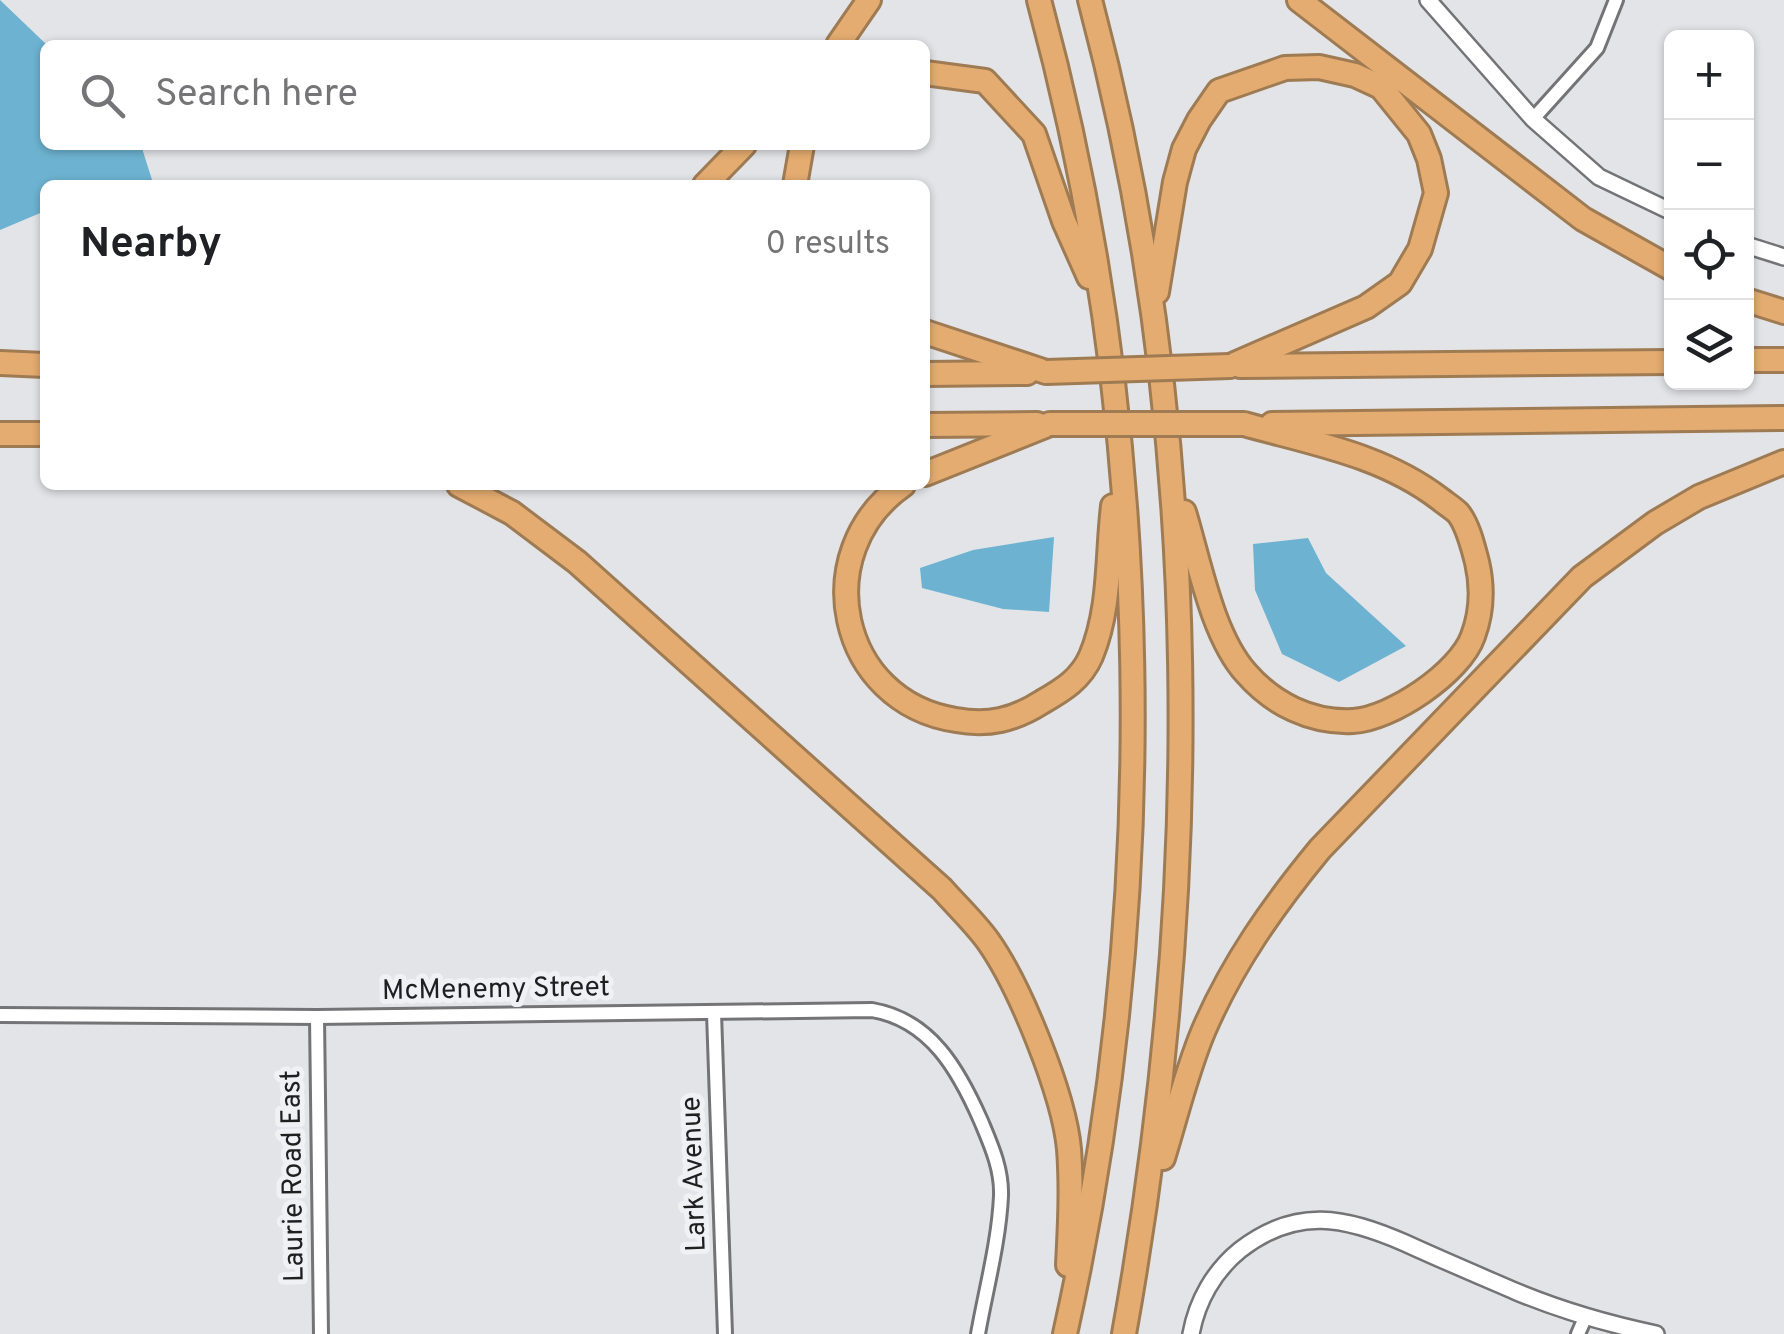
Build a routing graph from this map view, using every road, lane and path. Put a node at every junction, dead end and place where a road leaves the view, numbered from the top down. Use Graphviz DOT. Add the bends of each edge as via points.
graph roads {
  1 [pos="870,0"];
  2 [pos="1039,0"];
  3 [pos="1090,0"];
  4 [pos="1299,0"];
  5 [pos="1428,0"];
  6 [pos="1616,0"];
  7 [pos="842,40"];
  8 [pos="930,74"];
  9 [pos="1533,119"];
  10 [pos="739,150"];
  11 [pos="801,150"];
  12 [pos="710,180"];
  13 [pos="797,180"];
  14 [pos="1668,210"];
  15 [pos="1754,248"];
  16 [pos="1784,258"];
  17 [pos="1664,265"];
  18 [pos="1754,303"];
  19 [pos="1103,309"];
  20 [pos="1154,310"];
  21 [pos="1784,312"];
  22 [pos="930,334"];
  23 [pos="1754,360"];
  24 [pos="1784,360"];
  25 [pos="1664,362"];
  26 [pos="0,363"];
  27 [pos="1236,365"];
  28 [pos="40,366"];
  29 [pos="1038,371"];
  30 [pos="930,374"];
  31 [pos="1784,418"];
  32 [pos="1244,424"];
  33 [pos="930,425"];
  34 [pos="1044,425"];
  35 [pos="0,434"];
  36 [pos="40,434"];
  37 [pos="1119,458"];
  38 [pos="1784,462"];
  39 [pos="930,472"];
  40 [pos="1172,473"];
  41 [pos="469,490"];
  42 [pos="896,490"];
  43 [pos="714,1013"];
  44 [pos="0,1015"];
  45 [pos="317,1017"];
  46 [pos="1142,1229"];
  47 [pos="1582,1326"];
  48 [pos="321,1334"];
  49 [pos="725,1334"];
  50 [pos="978,1334"];
  51 [pos="1064,1334"];
  52 [pos="1124,1334"];
  53 [pos="1191,1334"];
  54 [pos="1656,1334"];
  1 -- 7 [label="highway"];
  2 -- 19 [label="highway" via="1075,148"];
  3 -- 20 [label="highway"];
  4 -- 17 [label="highway" via="1583,219"];
  5 -- 9 [label="street"];
  6 -- 9 [label="street" via="1597,48"];
  8 -- 19 [label="highway" via="985,81 1034,134"];
  9 -- 14 [label="street" via="1599,176"];
  10 -- 12 [label="highway"];
  11 -- 13 [label="highway"];
  15 -- 16 [label="street"];
  18 -- 21 [label="highway"];
  19 -- 37 [label="highway"];
  20 -- 27 [label="highway" via="1184,150 1219,90 1285,68 1319,67 1381,88 1420,134 1429,159 1436,193 1420,249 1400,283 1366,307"];
  20 -- 40 [label="highway"];
  22 -- 29 [label="highway"];
  23 -- 24 [label="highway"];
  25 -- 27 [label="highway"];
  26 -- 28 [label="highway"];
  27 -- 29 [label="highway, bridge"];
  29 -- 30 [label="highway"];
  31 -- 32 [label="highway"];
  32 -- 34 [label="highway, bridge"];
  32 -- 40 [label="highway" via="1370,458 1412,477 1458,513 1473,546 1482,602 1472,640 1411,700 1354,721 1314,717 1276,702 1226,642"];
  33 -- 34 [label="highway"];
  34 -- 39 [label="highway"];
  35 -- 36 [label="highway"];
  37 -- 42 [label="highway" via="1108,589 1089,660 1072,684 1008,720 978,724 932,716 901,702 862,659 845,594 859,534"];
  37 -- 51 [label="highway" via="1132,649 1129,849 1106,1112"];
  38 -- 46 [label="highway" via="1655,522 1582,577 1282,895 1202,1034"];
  40 -- 46 [label="highway" via="1181,695 1177,861"];
  41 -- 51 [label="highway" via="512,512 577,562 942,889 988,942 1038,1042 1069,1146"];
  43 -- 45 [label="street, McMenemy Street"];
  43 -- 49 [label="street, Lark Avenue"];
  43 -- 50 [label="street, McMenemy Street" via="872,1010 912,1024 931,1040 963,1081 1001,1179"];
  44 -- 45 [label="street, McMenemy Street"];
  45 -- 48 [label="street, Laurie Road East"];
  46 -- 52 [label="highway"];
  47 -- 53 [label="street" via="1372,1228 1311,1221 1273,1230 1232,1257 1202,1298"];
  47 -- 54 [label="street"];
}
